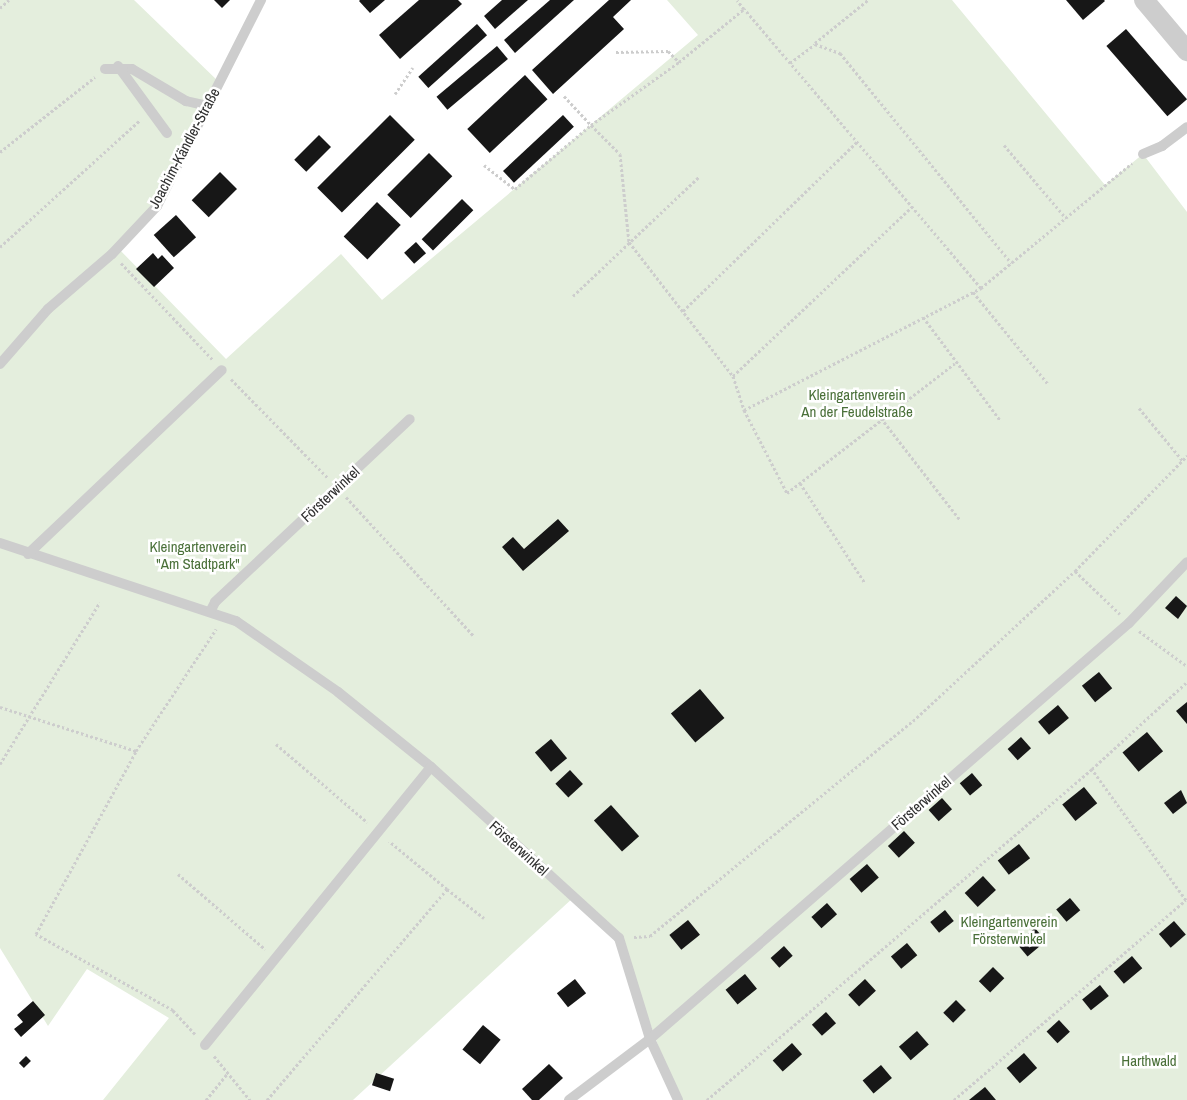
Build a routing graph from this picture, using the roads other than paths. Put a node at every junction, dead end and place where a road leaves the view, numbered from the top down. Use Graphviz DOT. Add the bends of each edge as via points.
graph roads {
  1 [pos="261,0"];
  2 [pos="1144,0"];
  3 [pos="1187,51"];
  4 [pos="118,66"];
  5 [pos="105,69"];
  6 [pos="207,106"];
  7 [pos="1187,127"];
  8 [pos="167,133"];
  9 [pos="1143,154"];
  10 [pos="0,364"];
  11 [pos="222,370"];
  12 [pos="410,419"];
  13 [pos="0,543"];
  14 [pos="28,554"];
  15 [pos="1187,562"];
  16 [pos="210,612"];
  17 [pos="431,767"];
  18 [pos="650,1039"];
  19 [pos="205,1045"];
  20 [pos="570,1100"];
  21 [pos="678,1100"];
  1 -- 6 [label="lane, Joachim-Kändler-Straße"];
  2 -- 3 [label="street"];
  4 -- 5 [label="lane"];
  4 -- 6 [label="lane" via="132,68 186,101"];
  4 -- 8 [label="lane"];
  6 -- 10 [label="lane, Joachim-Kändler-Straße" via="157,206 112,254 48,309"];
  7 -- 9 [label="lane" via="1162,146"];
  11 -- 14 [label="lane"];
  12 -- 16 [label="lane, Försterwinkel" via="215,602"];
  13 -- 14 [label="lane, Försterwinkel"];
  14 -- 16 [label="lane, Försterwinkel"];
  15 -- 18 [label="lane, Försterwinkel" via="1129,623"];
  16 -- 17 [label="lane, Försterwinkel" via="236,621 338,692"];
  17 -- 18 [label="lane, Försterwinkel" via="619,938"];
  17 -- 19 [label="lane"];
  18 -- 20 [label="lane, Försterwinkel"];
  18 -- 21 [label="lane"];
}
